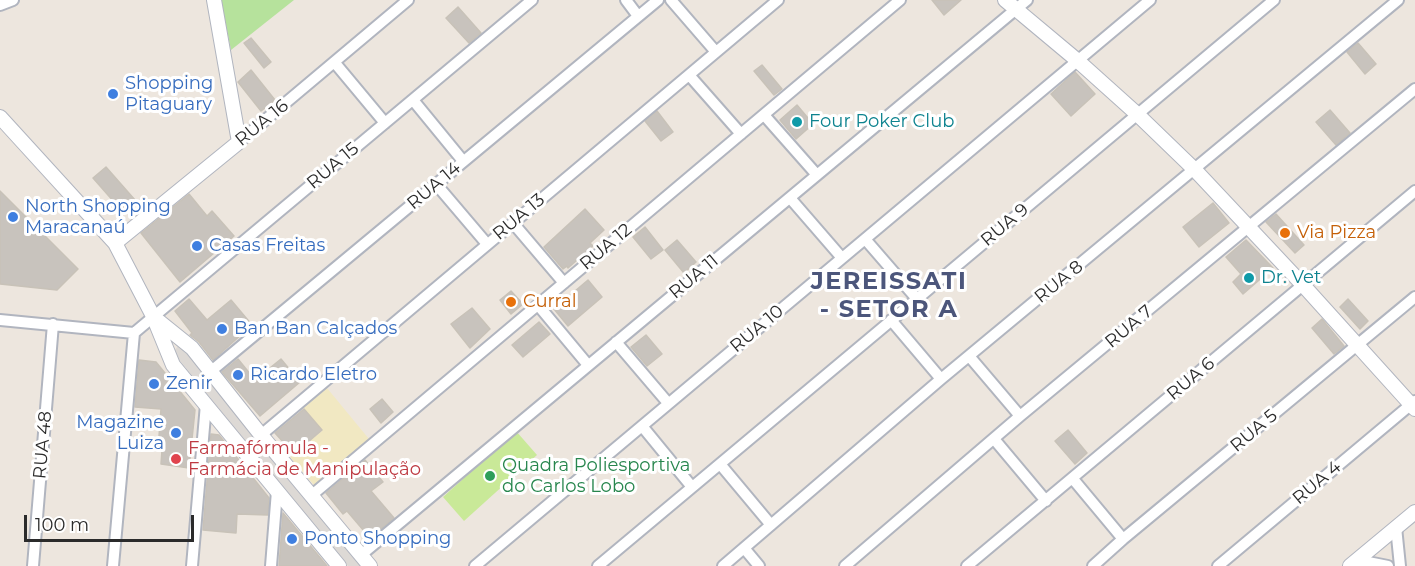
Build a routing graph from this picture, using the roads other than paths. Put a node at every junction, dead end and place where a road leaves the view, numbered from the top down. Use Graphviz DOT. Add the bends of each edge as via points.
graph roads {
  1 [pos="13,0"];
  2 [pos="214,0"];
  3 [pos="408,0"];
  4 [pos="532,0"];
  5 [pos="626,0"];
  6 [pos="658,0"];
  7 [pos="671,0"];
  8 [pos="778,0"];
  9 [pos="900,0"];
  10 [pos="1005,0"];
  11 [pos="1027,0"];
  12 [pos="1150,0"];
  13 [pos="1274,0"];
  14 [pos="1398,0"];
  15 [pos="0,4"];
  16 [pos="1016,10"];
  17 [pos="638,16"];
  18 [pos="716,52"];
  19 [pos="1078,61"];
  20 [pos="335,63"];
  21 [pos="688,75"];
  22 [pos="1415,89"];
  23 [pos="413,100"];
  24 [pos="1137,114"];
  25 [pos="765,115"];
  26 [pos="0,117"];
  27 [pos="385,123"];
  28 [pos="741,134"];
  29 [pos="239,142"];
  30 [pos="464,161"];
  31 [pos="1195,170"];
  32 [pos="817,175"];
  33 [pos="436,184"];
  34 [pos="1415,192"];
  35 [pos="790,198"];
  36 [pos="513,223"];
  37 [pos="1248,228"];
  38 [pos="865,239"];
  39 [pos="115,243"];
  40 [pos="487,244"];
  41 [pos="842,258"];
  42 [pos="564,283"];
  43 [pos="1303,285"];
  44 [pos="1415,297"];
  45 [pos="917,299"];
  46 [pos="538,305"];
  47 [pos="153,316"];
  48 [pos="0,320"];
  49 [pos="891,320"];
  50 [pos="53,324"];
  51 [pos="134,333"];
  52 [pos="616,342"];
  53 [pos="1358,345"];
  54 [pos="969,356"];
  55 [pos="588,365"];
  56 [pos="210,372"];
  57 [pos="941,379"];
  58 [pos="668,403"];
  59 [pos="206,404"];
  60 [pos="1414,404"];
  61 [pos="1020,416"];
  62 [pos="642,426"];
  63 [pos="261,435"];
  64 [pos="994,439"];
  65 [pos="720,464"];
  66 [pos="1073,478"];
  67 [pos="692,487"];
  68 [pos="277,491"];
  69 [pos="312,495"];
  70 [pos="1046,501"];
  71 [pos="1415,512"];
  72 [pos="771,525"];
  73 [pos="1396,527"];
  74 [pos="1123,539"];
  75 [pos="744,548"];
  76 [pos="361,555"];
  77 [pos="1098,564"];
  78 [pos="1352,564"];
  79 [pos="33,566"];
  80 [pos="113,566"];
  81 [pos="192,566"];
  82 [pos="271,566"];
  83 [pos="339,566"];
  84 [pos="370,566"];
  85 [pos="475,566"];
  86 [pos="598,566"];
  87 [pos="723,566"];
  88 [pos="759,566"];
  89 [pos="844,566"];
  90 [pos="967,566"];
  91 [pos="1218,566"];
  92 [pos="1388,566"];
  93 [pos="1400,566"];
  1 -- 15 [label="street"];
  2 -- 29 [label="street"];
  3 -- 20 [label="street, RUA 16"];
  4 -- 23 [label="street, RUA 15"];
  5 -- 17 [label="street"];
  6 -- 17 [label="street, RUA 14"];
  7 -- 18 [label="street"];
  8 -- 18 [label="street, RUA 13"];
  9 -- 25 [label="street, RUA 12"];
  10 -- 16 [label="street"];
  11 -- 16 [label="street, RUA 11"];
  12 -- 19 [label="street, RUA 10"];
  13 -- 24 [label="street, RUA 9"];
  14 -- 31 [label="street, RUA 8"];
  16 -- 19 [label="street"];
  16 -- 32 [label="street, RUA 11"];
  17 -- 30 [label="street, RUA 14"];
  18 -- 21 [label="street, RUA 13"];
  19 -- 24 [label="street"];
  19 -- 38 [label="street, RUA 10"];
  20 -- 27 [label="street"];
  20 -- 29 [label="street, RUA 16"];
  21 -- 28 [label="street"];
  21 -- 36 [label="street, RUA 13"];
  22 -- 37 [label="street, RUA 7"];
  23 -- 27 [label="street, RUA 15"];
  23 -- 30 [label="street"];
  24 -- 31 [label="street"];
  24 -- 45 [label="street, RUA 9"];
  25 -- 28 [label="street, RUA 12"];
  25 -- 32 [label="street"];
  26 -- 39 [label="street"];
  27 -- 47 [label="street, RUA 15"];
  28 -- 42 [label="street, RUA 12"];
  29 -- 39 [label="street, RUA 16"];
  30 -- 33 [label="street, RUA 14"];
  31 -- 37 [label="street"];
  31 -- 54 [label="street, RUA 8"];
  32 -- 35 [label="street, RUA 11"];
  33 -- 40 [label="street"];
  33 -- 56 [label="street, RUA 14"];
  34 -- 43 [label="street, RUA 6"];
  35 -- 41 [label="street"];
  35 -- 52 [label="street, RUA 11"];
  36 -- 40 [label="street, RUA 13"];
  36 -- 42 [label="street"];
  37 -- 43 [label="street"];
  37 -- 61 [label="street, RUA 7"];
  38 -- 41 [label="street, RUA 10"];
  38 -- 45 [label="street"];
  39 -- 47 [label="street"];
  40 -- 63 [label="street, RUA 13"];
  41 -- 58 [label="street, RUA 10"];
  42 -- 46 [label="street, RUA 12"];
  43 -- 53 [label="street"];
  43 -- 66 [label="street, RUA 6"];
  44 -- 53 [label="street, RUA 5"];
  45 -- 49 [label="street, RUA 9"];
  46 -- 55 [label="street"];
  46 -- 69 [label="street, RUA 12"];
  47 -- 51 [label="street, RUA 15"];
  47 -- 56 [label="street" via="192,348"];
  47 -- 59 [label="street" via="173,364"];
  48 -- 50 [label="street"];
  49 -- 57 [label="street"];
  49 -- 65 [label="street, RUA 9"];
  50 -- 51 [label="street"];
  50 -- 79 [label="street, RUA 48"];
  51 -- 80 [label="street"];
  52 -- 55 [label="street, RUA 11"];
  52 -- 58 [label="street"];
  53 -- 60 [label="street"];
  53 -- 74 [label="street, RUA 5"];
  54 -- 57 [label="street, RUA 8"];
  54 -- 61 [label="street"];
  55 -- 76 [label="street, RUA 11"];
  56 -- 63 [label="street"];
  57 -- 72 [label="street, RUA 8"];
  58 -- 62 [label="street, RUA 10"];
  59 -- 68 [label="street"];
  59 -- 81 [label="street"];
  60 -- 91 [label="street, RUA 4"];
  61 -- 64 [label="street, RUA 7"];
  62 -- 67 [label="street"];
  62 -- 85 [label="street, RUA 10"];
  63 -- 69 [label="street"];
  64 -- 70 [label="street"];
  64 -- 89 [label="street, RUA 7"];
  65 -- 67 [label="street, RUA 9"];
  65 -- 72 [label="street"];
  66 -- 70 [label="street, RUA 6"];
  66 -- 74 [label="street"];
  67 -- 86 [label="street, RUA 9"];
  68 -- 82 [label="street"];
  68 -- 83 [label="street"];
  69 -- 76 [label="street"];
  70 -- 90 [label="street, RUA 6"];
  71 -- 73 [label="street"];
  72 -- 75 [label="street, RUA 8"];
  73 -- 78 [label="street"];
  73 -- 93 [label="street"];
  74 -- 77 [label="street, RUA 5"];
  75 -- 87 [label="street, RUA 8"];
  75 -- 88 [label="street"];
  76 -- 84 [label="street"];
  78 -- 92 [label="street"];
}
